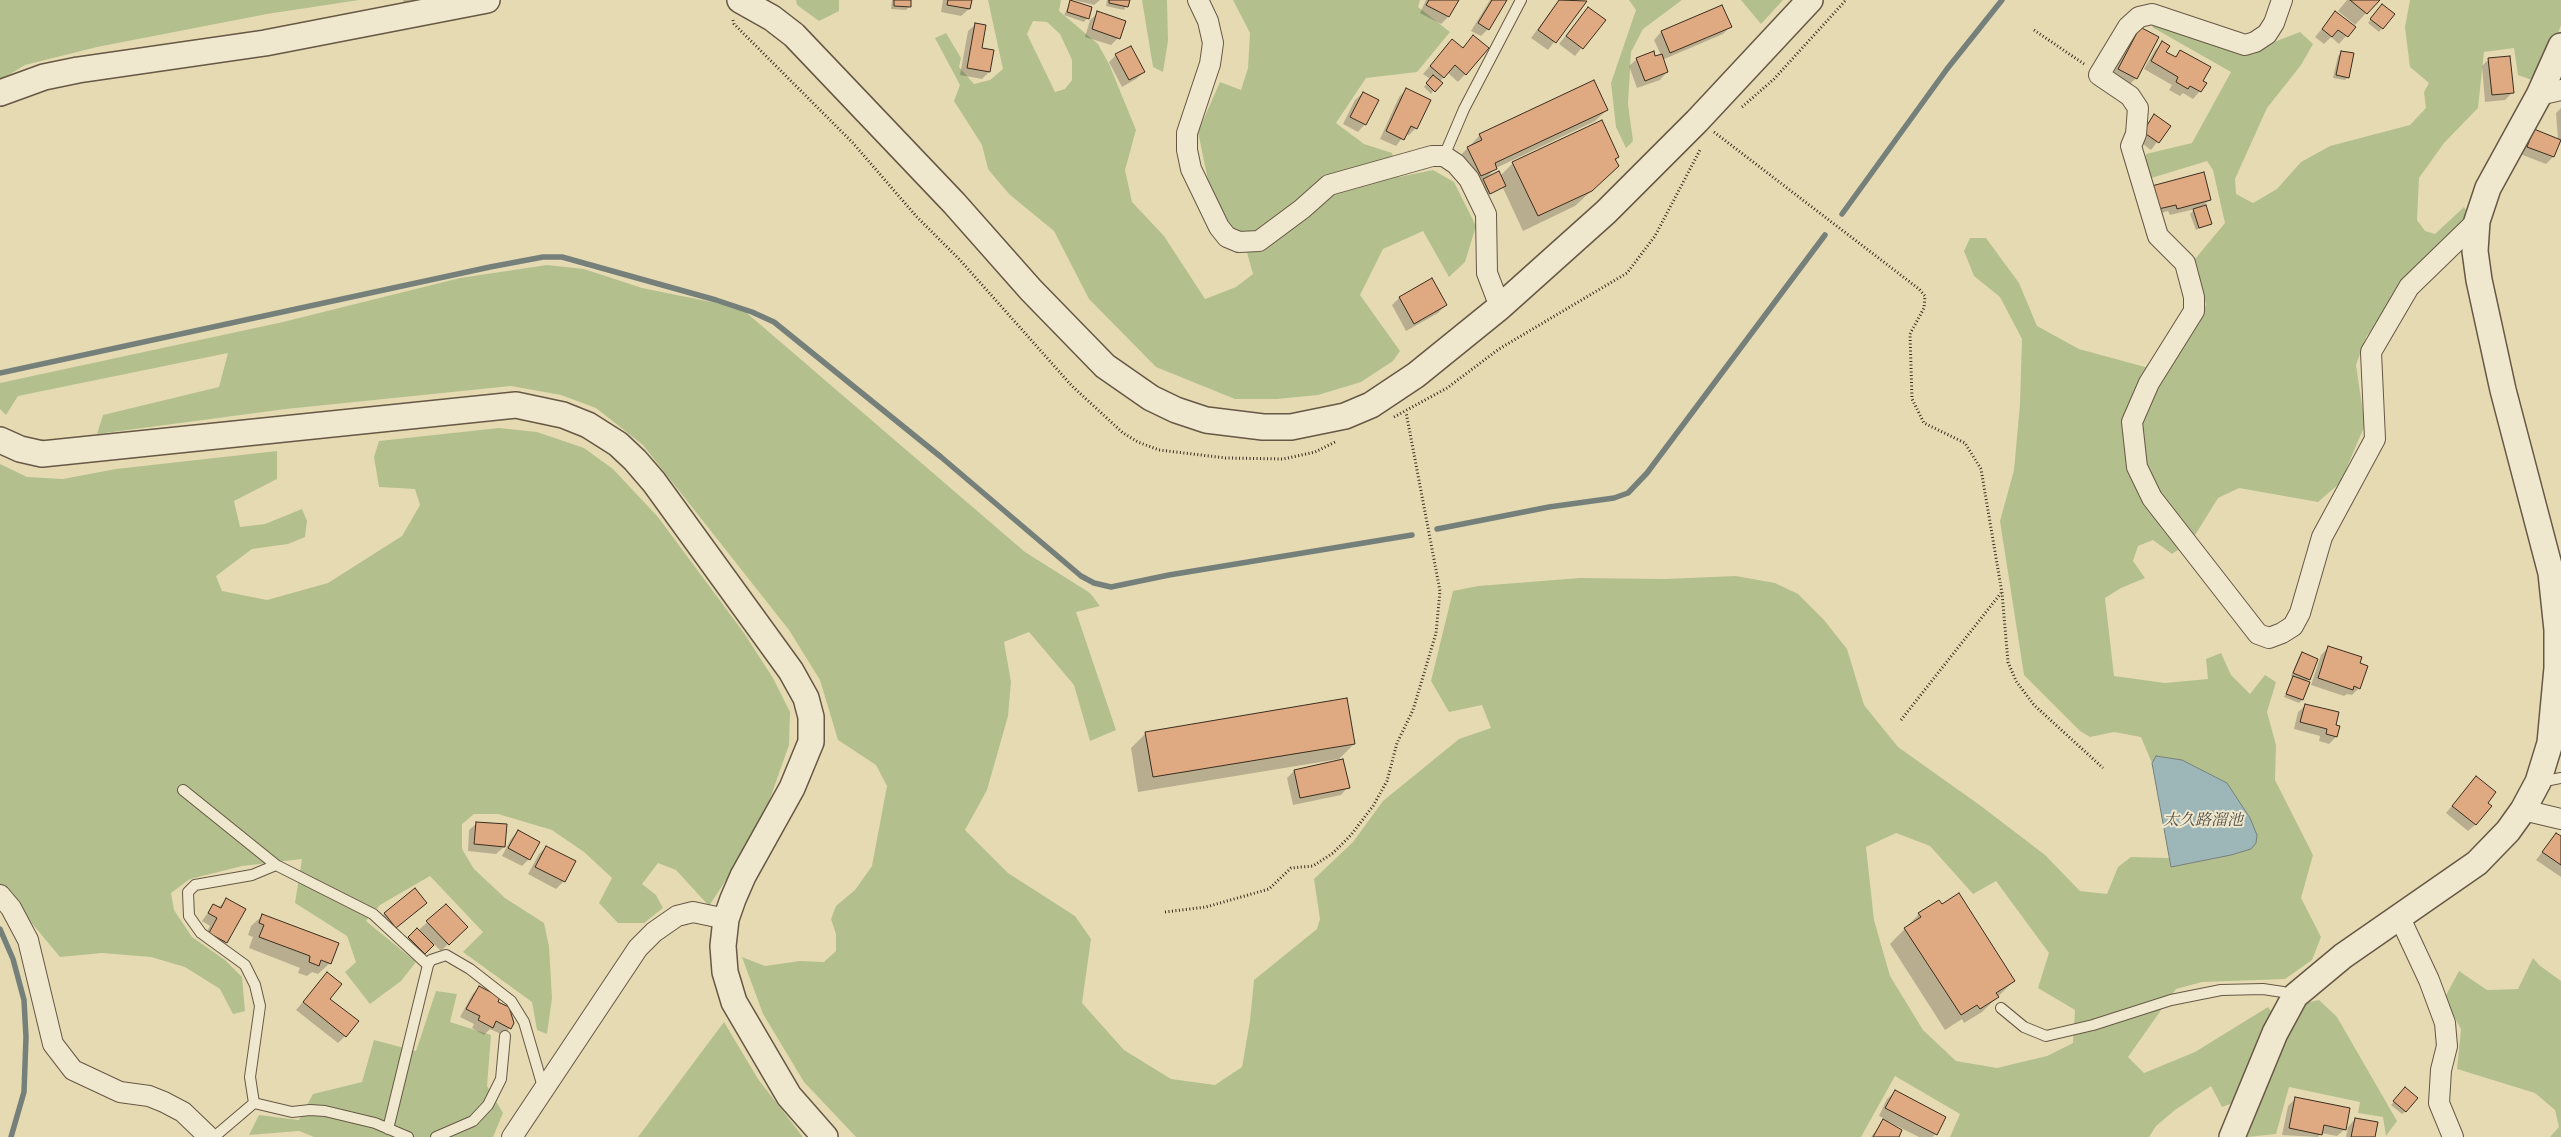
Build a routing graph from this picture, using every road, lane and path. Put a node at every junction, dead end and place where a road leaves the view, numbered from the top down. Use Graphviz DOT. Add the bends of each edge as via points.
graph roads {
  1 [pos="487,0"];
  2 [pos="740,0"];
  3 [pos="1198,0"];
  4 [pos="1521,0"];
  5 [pos="1810,0"];
  6 [pos="1846,0"];
  7 [pos="2282,0"];
  8 [pos="2034,30"];
  9 [pos="2561,46"];
  10 [pos="2099,75"];
  11 [pos="2550,92"];
  12 [pos="0,93"];
  13 [pos="1737,112"];
  14 [pos="1716,128"];
  15 [pos="1711,130"];
  16 [pos="1708,136"];
  17 [pos="1704,142"];
  18 [pos="1444,156"];
  19 [pos="2477,220"];
  20 [pos="1500,307"];
  21 [pos="1400,387"];
  22 [pos="1406,412"];
  23 [pos="0,440"];
  24 [pos="2002,593"];
  25 [pos="1901,720"];
  26 [pos="2103,768"];
  27 [pos="2550,780"];
  28 [pos="183,790"];
  29 [pos="2523,810"];
  30 [pos="2561,819"];
  31 [pos="276,865"];
  32 [pos="0,895"];
  33 [pos="1165,912"];
  34 [pos="2400,918"];
  35 [pos="726,919"];
  36 [pos="428,965"];
  37 [pos="2295,996"];
  38 [pos="2001,1008"];
  39 [pos="504,1036"];
  40 [pos="543,1087"];
  41 [pos="254,1103"];
  42 [pos="388,1128"];
  43 [pos="209,1137"];
  44 [pos="214,1137"];
  45 [pos="408,1137"];
  46 [pos="436,1137"];
  47 [pos="512,1137"];
  48 [pos="826,1137"];
  49 [pos="2232,1137"];
  50 [pos="2453,1137"];
  1 -- 12 [label="street" via="265,43 78,70 44,77"];
  2 -- 21 [label="street" via="794,35 1082,343 1105,366 1151,398 1206,420 1263,428 1291,427 1345,416"];
  3 -- 18 [label="street" via="1208,21 1213,43 1210,64 1187,133 1187,150 1191,169 1227,237 1239,242 1259,241 1329,185 1432,156"];
  4 -- 18 [label="lane" via="1464,109"];
  5 -- 20 [label="street" via="1613,205"];
  6 -- 13 [label="path" via="1774,79"];
  7 -- 10 [label="street" via="2267,34 2245,45 2152,14 2139,17 2128,27"];
  8 -- 10 [label="path"];
  9 -- 11 [label="street"];
  10 -- 19 [label="street" via="2130,96 2138,108 2136,134 2131,146 2152,218 2158,236 2185,263 2194,297 2194,311 2148,383 2132,422 2137,468 2152,498 2243,617 2263,636 2269,638 2282,633 2292,626 2300,613 2322,537 2375,439 2371,352 2408,287"];
  11 -- 19 [label="street" via="2488,188"];
  14 -- 15 [label="path"];
  15 -- 16 [label="path"];
  15 -- 24 [label="path" via="1925,296 1924,308 1910,334 1912,399 1924,423 1965,443 1981,469"];
  17 -- 22 [label="path" via="1655,236 1627,273 1499,350"];
  18 -- 20 [label="street" via="1456,164 1468,179 1486,214 1487,273"];
  19 -- 27 [label="street" via="2475,251 2479,280 2503,390 2551,573 2557,668"];
  20 -- 21 [label="street"];
  21 -- 22 [label="path"];
  22 -- 33 [label="path" via="1440,591 1436,633 1413,710 1397,743 1387,782 1351,835 1333,854 1313,866 1291,868 1269,889 1206,907"];
  23 -- 35 [label="street" via="42,454 516,405 563,415 588,425 618,444 654,482 791,671 806,698 811,717 811,742 803,766 743,876"];
  24 -- 25 [label="path"];
  24 -- 26 [label="path" via="2008,662 2016,681 2034,704"];
  27 -- 29 [label="street"];
  28 -- 31 [label="lane"];
  29 -- 30 [label="street"];
  29 -- 34 [label="street" via="2494,848 2477,863"];
  31 -- 36 [label="lane" via="373,914"];
  31 -- 41 [label="lane" via="252,875 195,885 188,892 189,916 193,922 201,932 245,964 255,985 260,1006 250,1077"];
  32 -- 43 [label="street" via="28,940 53,1044 73,1070 120,1092 149,1096 164,1102 183,1112"];
  34 -- 37 [label="street" via="2343,956"];
  34 -- 50 [label="street" via="2445,1023 2447,1046 2441,1070 2439,1103"];
  35 -- 40 [label="street" via="693,912 677,916 654,932 633,955"];
  35 -- 48 [label="street" via="725,972 734,1002 789,1096"];
  36 -- 40 [label="lane" via="431,960 446,955 511,1001 524,1022"];
  36 -- 42 [label="lane"];
  37 -- 38 [label="lane" via="2263,990 2221,990 2171,1000 2046,1036 2024,1027"];
  37 -- 49 [label="street" via="2275,1033"];
  39 -- 46 [label="lane" via="501,1079 488,1105 473,1121"];
  40 -- 47 [label="street"];
  41 -- 42 [label="lane" via="292,1112 326,1111"];
  41 -- 44 [label="lane"];
  42 -- 45 [label="lane"];
}
